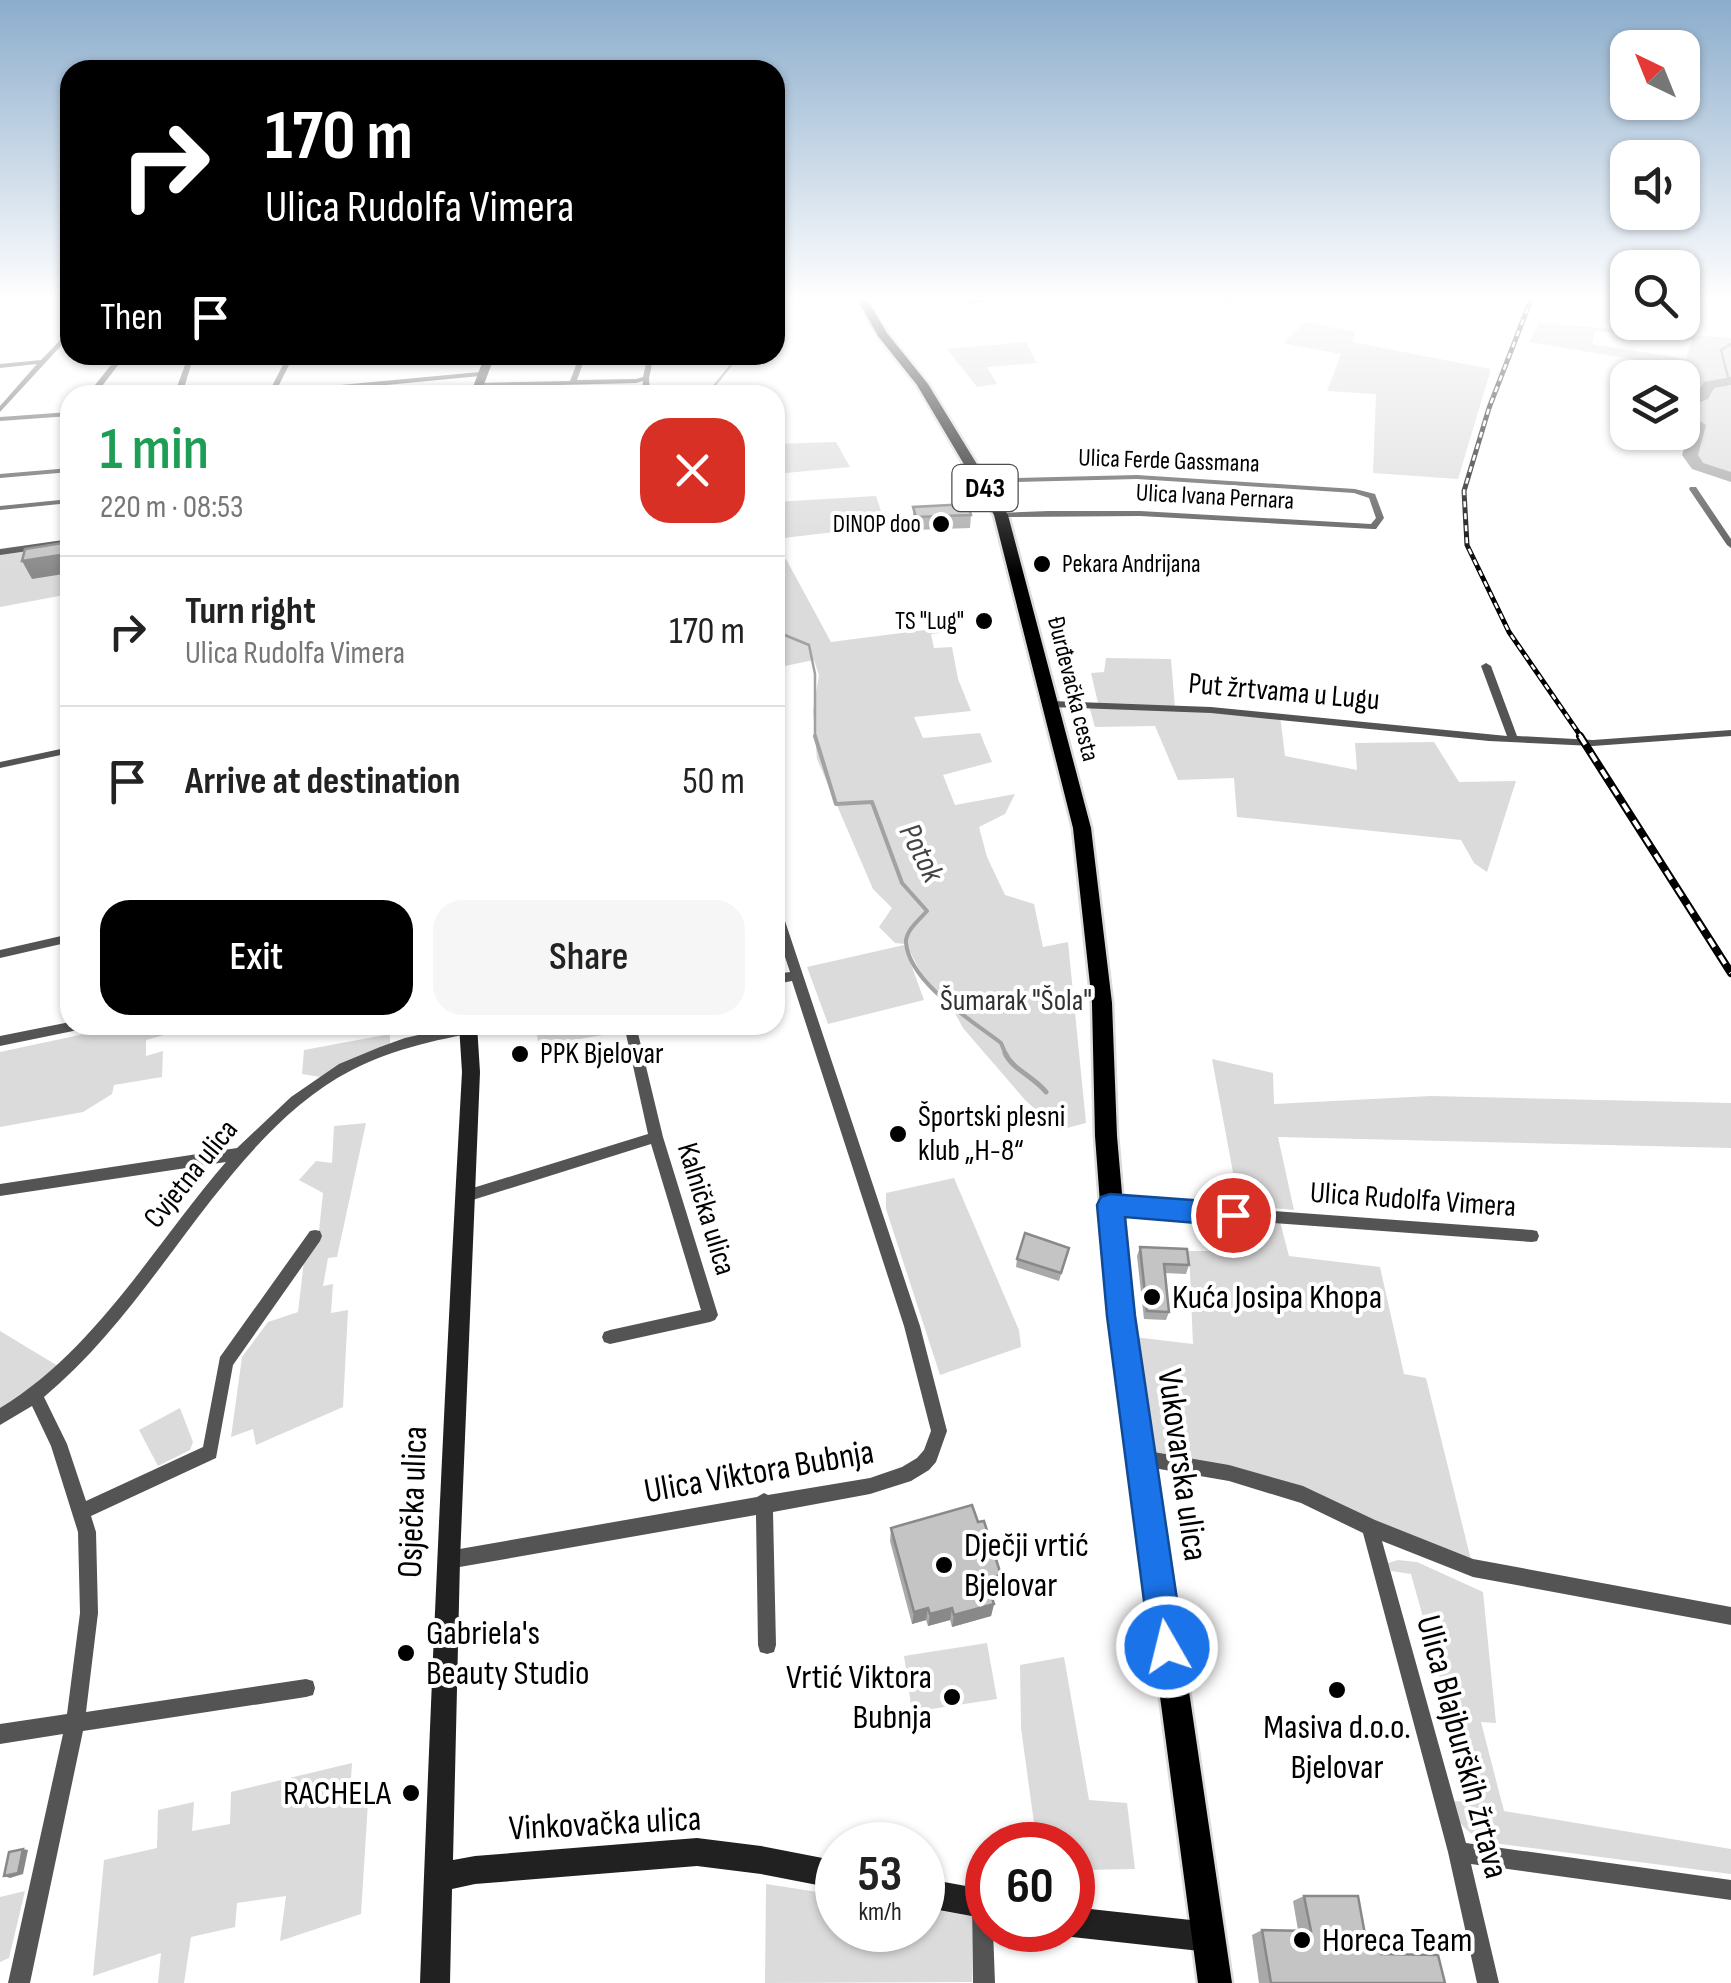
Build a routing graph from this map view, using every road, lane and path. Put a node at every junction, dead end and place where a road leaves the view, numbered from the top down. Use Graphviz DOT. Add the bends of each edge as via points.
graph roads {
  1 [pos="17,390"];
  2 [pos="925,390"];
  3 [pos="0,410"];
  4 [pos="60,415"];
  5 [pos="0,419"];
  6 [pos="60,471"];
  7 [pos="0,476"];
  8 [pos="982,481"];
  9 [pos="1692,489"];
  10 [pos="1355,491"];
  11 [pos="60,502"];
  12 [pos="0,508"];
  13 [pos="1001,514"];
  14 [pos="60,543"];
  15 [pos="1731,545"];
  16 [pos="0,552"];
  17 [pos="1486,666"];
  18 [pos="1051,704"];
  19 [pos="1731,733"];
  20 [pos="1513,738"];
  21 [pos="60,752"];
  22 [pos="0,765"];
  23 [pos="60,940"];
  24 [pos="785,942"];
  25 [pos="0,954"];
  26 [pos="795,976"];
  27 [pos="785,978"];
  28 [pos="60,1029"];
  29 [pos="442,1035"];
  30 [pos="475,1035"];
  31 [pos="632,1035"];
  32 [pos="0,1041"];
  33 [pos="1106,1136"];
  34 [pos="656,1137"];
  35 [pos="239,1154"];
  36 [pos="0,1190"];
  37 [pos="463,1197"];
  38 [pos="1110,1205"];
  39 [pos="315,1236"];
  40 [pos="1532,1236"];
  41 [pos="610,1337"];
  42 [pos="36,1398"];
  43 [pos="0,1418"];
  44 [pos="1140,1458"];
  45 [pos="764,1502"];
  46 [pos="81,1512"];
  47 [pos="1370,1528"];
  48 [pos="448,1560"];
  49 [pos="1731,1616"];
  50 [pos="767,1645"];
  51 [pos="306,1688"];
  52 [pos="75,1723"];
  53 [pos="0,1734"];
  54 [pos="1458,1852"];
  55 [pos="815,1871"];
  56 [pos="436,1878"];
  57 [pos="1731,1890"];
  58 [pos="1095,1925"];
  59 [pos="1209,1938"];
  60 [pos="984,1952"];
  61 [pos="20,1983"];
  62 [pos="434,1983"];
  63 [pos="984,1983"];
  64 [pos="1215,1983"];
  65 [pos="1488,1983"];
  1 -- 3 [label="street"];
  2 -- 8 [label="main road, Đurđevačka cesta / D43"];
  4 -- 5 [label="street"];
  6 -- 7 [label="street"];
  8 -- 10 [label="street, Ulica Ferde Gassmana" via="1137,477"];
  8 -- 13 [label="main road, Đurđevačka cesta / D43"];
  9 -- 15 [label="street"];
  10 -- 13 [label="street, Ulica Ivana Pernara" via="1372,496 1380,518 1373,527 1166,514"];
  11 -- 12 [label="street"];
  13 -- 18 [label="main road, Đurđevačka cesta / D43"];
  14 -- 16 [label="street"];
  17 -- 20 [label="street"];
  18 -- 20 [label="street, Put žrtvama u Lugu" via="1280,715"];
  18 -- 33 [label="main road, Đurđevačka cesta / D43" via="1090,882"];
  19 -- 20 [label="street, Put žrtvama u Lugu" via="1593,743"];
  21 -- 22 [label="street"];
  23 -- 25 [label="street"];
  24 -- 26 [label="street"];
  26 -- 27 [label="street"];
  26 -- 45 [label="street, Ulica Viktora Bubnja" via="912,1326 940,1431 920,1470 870,1486"];
  28 -- 32 [label="street"];
  29 -- 35 [label="street, Cvjetna ulica" via="384,1050 327,1078 266,1124"];
  30 -- 37 [label="street, Osječka ulica"];
  31 -- 34 [label="street, Kalnička ulica"];
  33 -- 38 [label="main road, Vukovarska ulica / D43"];
  34 -- 37 [label="street, Kalnička ulica"];
  34 -- 41 [label="street, Kalnička ulica" via="710,1316"];
  35 -- 36 [label="street"];
  35 -- 42 [label="street, Cvjetna ulica" via="102,1329"];
  37 -- 48 [label="street, Osječka ulica"];
  38 -- 40 [label="street, Ulica Rudolfa Vimera"];
  38 -- 44 [label="main road, Vukovarska ulica / D43"];
  39 -- 46 [label="street" via="226,1362 210,1452"];
  42 -- 43 [label="street, Cvjetna ulica"];
  42 -- 46 [label="street"];
  44 -- 47 [label="street" via="1244,1477"];
  44 -- 59 [label="main road, Vukovarska ulica / D43"];
  45 -- 48 [label="street, Ulica Viktora Bubnja"];
  45 -- 50 [label="street"];
  46 -- 52 [label="street" via="90,1614"];
  47 -- 49 [label="street" via="1473,1568"];
  47 -- 54 [label="street, Ulica Blajburških žrtava"];
  48 -- 56 [label="street, Osječka ulica"];
  51 -- 52 [label="street"];
  52 -- 53 [label="street"];
  52 -- 61 [label="street"];
  54 -- 57 [label="street"];
  54 -- 65 [label="street, Ulica Blajburških žrtava"];
  55 -- 56 [label="street, Vinkovačka ulica" via="697,1852"];
  56 -- 62 [label="street, Osječka ulica"];
  58 -- 59 [label="street"];
  59 -- 64 [label="main road, Vukovarska ulica / D43"];
  60 -- 63 [label="street"];
}
